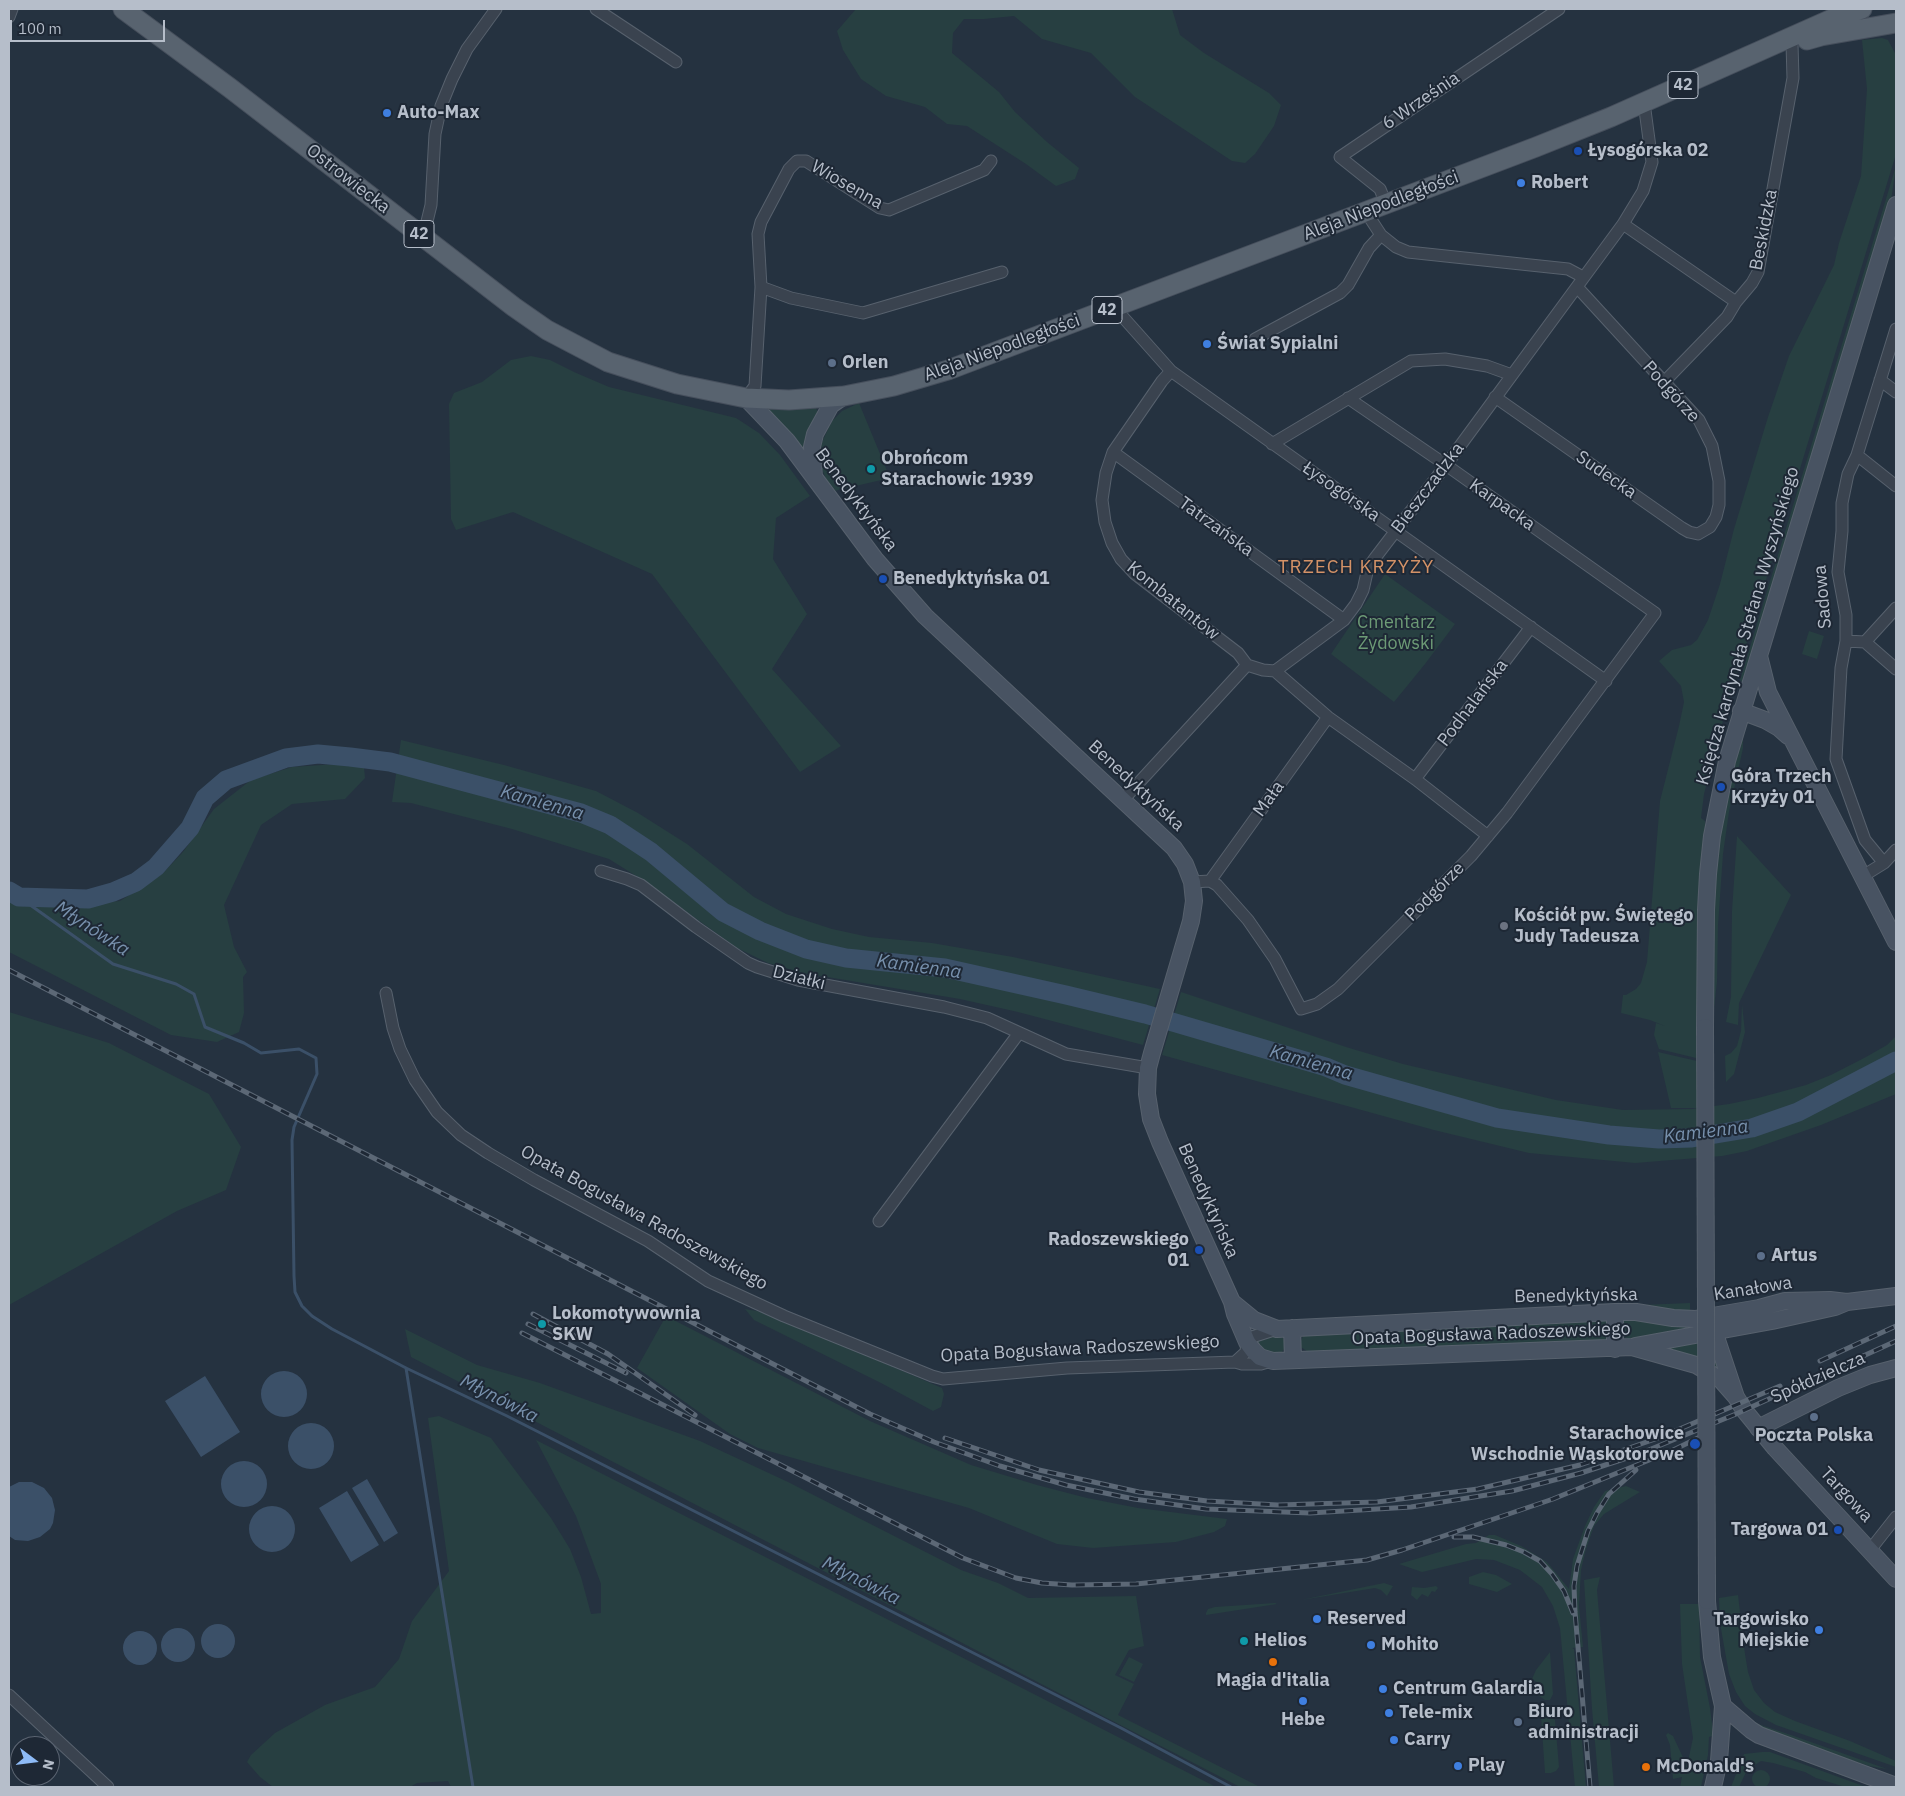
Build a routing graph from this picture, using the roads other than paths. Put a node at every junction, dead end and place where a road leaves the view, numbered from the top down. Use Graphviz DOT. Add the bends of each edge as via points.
graph roads {
  1 [pos="12,9"];
  2 [pos="124,9"];
  3 [pos="496,9"];
  4 [pos="596,9"];
  5 [pos="1537,9"];
  6 [pos="1559,9"];
  7 [pos="1862,9"];
  8 [pos="1548,16"];
  9 [pos="9,17"];
  10 [pos="1896,23"];
  11 [pos="1792,44"];
  12 [pos="1754,53"];
  13 [pos="676,62"];
  14 [pos="1642,103"];
  15 [pos="991,161"];
  16 [pos="1386,204"];
  17 [pos="1896,205"];
  18 [pos="1366,212"];
  19 [pos="1623,224"];
  20 [pos="1381,235"];
  21 [pos="424,238"];
  22 [pos="1002,272"];
  23 [pos="1583,276"];
  24 [pos="761,287"];
  25 [pos="1578,288"];
  26 [pos="1736,302"];
  27 [pos="1114,307"];
  28 [pos="1896,329"];
  29 [pos="1255,339"];
  30 [pos="1171,371"];
  31 [pos="1512,375"];
  32 [pos="1880,380"];
  33 [pos="1663,383"];
  34 [pos="1896,392"];
  35 [pos="844,396"];
  36 [pos="1495,397"];
  37 [pos="746,398"];
  38 [pos="1348,398"];
  39 [pos="1272,444"];
  40 [pos="1113,452"];
  41 [pos="1857,455"];
  42 [pos="1446,465"];
  43 [pos="814,477"];
  44 [pos="1896,486"];
  45 [pos="1716,517"];
  46 [pos="1396,531"];
  47 [pos="1896,608"];
  48 [pos="1655,613"];
  49 [pos="1344,620"];
  50 [pos="1531,628"];
  51 [pos="1846,641"];
  52 [pos="1865,642"];
  53 [pos="1758,656"];
  54 [pos="1247,665"];
  55 [pos="1896,670"];
  56 [pos="1275,671"];
  57 [pos="1606,681"];
  58 [pos="1743,705"];
  59 [pos="1777,709"];
  60 [pos="1328,717"];
  61 [pos="1793,741"];
  62 [pos="1415,780"];
  63 [pos="1122,801"];
  64 [pos="1488,836"];
  65 [pos="1896,850"];
  66 [pos="1884,863"];
  67 [pos="602,871"];
  68 [pos="1863,876"];
  69 [pos="1210,881"];
  70 [pos="1192,882"];
  71 [pos="1896,942"];
  72 [pos="386,993"];
  73 [pos="1019,1033"];
  74 [pos="1150,1061"];
  75 [pos="881,1218"];
  76 [pos="1896,1296"];
  77 [pos="1232,1302"];
  78 [pos="1847,1302"];
  79 [pos="1615,1312"];
  80 [pos="1695,1319"];
  81 [pos="1284,1329"];
  82 [pos="1714,1331"];
  83 [pos="1247,1342"];
  84 [pos="1632,1347"];
  85 [pos="1615,1349"];
  86 [pos="1292,1359"];
  87 [pos="1273,1361"];
  88 [pos="1235,1362"];
  89 [pos="1896,1368"];
  90 [pos="1736,1397"];
  91 [pos="1758,1428"];
  92 [pos="1896,1517"];
  93 [pos="1870,1550"];
  94 [pos="1896,1579"];
  95 [pos="9,1695"];
  96 [pos="1723,1706"];
  97 [pos="1896,1786"];
  98 [pos="108,1787"];
  99 [pos="1713,1787"];
  1 -- 9 [label="street"];
  2 -- 21 [label="main road, Ostrowiecka / 42"];
  3 -- 21 [label="street" via="467,49 441,106 435,134 431,205"];
  4 -- 13 [label="street"];
  5 -- 8 [label="street"];
  6 -- 8 [label="street, 6 Września"];
  7 -- 12 [label="main road, Aleja Niepodległości / 42"];
  8 -- 16 [label="street, 6 Września" via="1340,157 1380,189"];
  10 -- 11 [label="main road, Aleja Niepodległości / 42"];
  11 -- 12 [label="main road, Aleja Niepodległości / 42"];
  11 -- 26 [label="street, Beskidzka" via="1792,78 1758,272"];
  12 -- 14 [label="main road, Aleja Niepodległości / 42"];
  14 -- 16 [label="main road, Aleja Niepodległości / 42"];
  14 -- 19 [label="street, Bieszczadzka" via="1652,162 1643,191"];
  15 -- 24 [label="street, Wiosenna" via="984,170 889,210 880,208 806,162 797,161 789,168 761,222 758,234"];
  16 -- 18 [label="main road, Aleja Niepodległości / 42"];
  17 -- 53 [label="street, Księdza kardynała Stefana Wyszyńskiego"];
  18 -- 20 [label="street"];
  18 -- 27 [label="main road, Aleja Niepodległości / 42"];
  19 -- 23 [label="street, Bieszczadzka"];
  19 -- 26 [label="street"];
  20 -- 23 [label="street" via="1408,252 1568,269"];
  20 -- 29 [label="street" via="1340,293"];
  21 -- 37 [label="main road, Ostrowiecka / 42" via="547,330 608,362 677,384"];
  22 -- 24 [label="street" via="863,313 791,298"];
  23 -- 25 [label="street, Bieszczadzka"];
  24 -- 37 [label="street" via="755,386"];
  25 -- 31 [label="street, Bieszczadzka"];
  25 -- 33 [label="street, Podgórze"];
  26 -- 33 [label="street, Beskidzka" via="1727,317"];
  27 -- 30 [label="street, Łysogórska"];
  27 -- 35 [label="main road, Aleja Niepodległości / 42" via="948,370"];
  28 -- 32 [label="street, Sadowa"];
  30 -- 39 [label="street, Łysogórska"];
  30 -- 40 [label="street, Kombatantów"];
  31 -- 36 [label="street, Bieszczadzka"];
  31 -- 38 [label="street" via="1488,366 1446,360 1411,360"];
  32 -- 34 [label="street"];
  32 -- 41 [label="street, Sadowa"];
  33 -- 45 [label="street, Podgórze" via="1699,420 1712,446 1719,481"];
  35 -- 37 [label="main road, Aleja Niepodległości / 42" via="789,400"];
  35 -- 43 [label="street" via="831,405 815,434 812,447"];
  36 -- 42 [label="street, Bieszczadzka"];
  36 -- 45 [label="street, Sudecka" via="1689,532 1701,534"];
  37 -- 43 [label="street, Benedyktyńska" via="778,430"];
  38 -- 39 [label="street"];
  38 -- 42 [label="street, Karpacka"];
  39 -- 46 [label="street, Łysogórska"];
  40 -- 49 [label="street, Tatrzańska"];
  40 -- 54 [label="street, Kombatantów" via="1102,500 1105,522 1120,559 1238,652"];
  41 -- 44 [label="street"];
  41 -- 51 [label="street, Sadowa" via="1848,474 1842,503 1838,572 1846,616"];
  42 -- 46 [label="street, Bieszczadzka"];
  42 -- 48 [label="street, Karpacka"];
  43 -- 63 [label="street, Benedyktyńska" via="874,559 925,616"];
  46 -- 49 [label="street, Bieszczadzka" via="1368,568 1363,590"];
  46 -- 50 [label="street, Łysogórska"];
  47 -- 52 [label="street"];
  48 -- 57 [label="street, Podgórze"];
  49 -- 56 [label="street, Bieszczadzka"];
  50 -- 57 [label="street, Łysogórska"];
  50 -- 62 [label="street, Podhalańska"];
  51 -- 52 [label="street"];
  51 -- 66 [label="street, Sadowa" via="1841,668 1836,760 1865,840"];
  52 -- 55 [label="street"];
  53 -- 58 [label="street, Księdza kardynała Stefana Wyszyńskiego"];
  53 -- 59 [label="street" via="1768,692"];
  54 -- 56 [label="street"];
  54 -- 63 [label="street"];
  56 -- 60 [label="street"];
  57 -- 64 [label="street, Podgórze"];
  58 -- 59 [label="street" via="1762,702"];
  58 -- 61 [label="street"];
  58 -- 96 [label="street, Księdza kardynała Stefana Wyszyńskiego, bridge" via="1723,778 1712,836 1706,910 1707,1601 1712,1657"];
  59 -- 61 [label="street"];
  60 -- 62 [label="street"];
  60 -- 69 [label="street, Mała"];
  61 -- 68 [label="street"];
  62 -- 64 [label="street"];
  63 -- 70 [label="street, Benedyktyńska" via="1174,848"];
  64 -- 69 [label="street, Podgórze" via="1338,989 1317,1004 1301,1009 1276,959 1248,920"];
  65 -- 66 [label="street"];
  66 -- 68 [label="street"];
  67 -- 73 [label="street, Działki" via="641,885 696,927 757,967 798,980 944,1007 978,1016"];
  68 -- 71 [label="street"];
  69 -- 70 [label="street"];
  70 -- 74 [label="street, Benedyktyńska" via="1192,922"];
  72 -- 88 [label="street, Opata Bogusława Radoszewskiego" via="398,1042 416,1080 437,1112 461,1135 488,1154 648,1241 708,1281 753,1303 943,1379 1066,1368"];
  73 -- 74 [label="street, Działki" via="1066,1054"];
  73 -- 75 [label="street"];
  74 -- 77 [label="street, Benedyktyńska" via="1147,1094 1151,1119"];
  76 -- 78 [label="street, Kanałowa"];
  77 -- 81 [label="street, Benedyktyńska" via="1254,1320"];
  77 -- 83 [label="street, Benedyktyńska"];
  78 -- 80 [label="street, Kanałowa" via="1785,1301"];
  78 -- 82 [label="street, Kanałowa" via="1790,1317"];
  79 -- 80 [label="street, Benedyktyńska"];
  79 -- 81 [label="street, Benedyktyńska"];
  79 -- 85 [label="street"];
  80 -- 82 [label="street, Benedyktyńska"];
  81 -- 83 [label="street" via="1252,1337"];
  81 -- 86 [label="street"];
  82 -- 84 [label="street, Kanałowa"];
  82 -- 90 [label="street, Targowa"];
  83 -- 87 [label="street, Benedyktyńska" via="1260,1357"];
  83 -- 88 [label="street, Opata Bogusława Radoszewskiego" via="1246,1352"];
  84 -- 85 [label="street, Opata Bogusława Radoszewskiego"];
  84 -- 90 [label="street, Opata Bogusława Radoszewskiego" via="1696,1365 1721,1380"];
  85 -- 86 [label="street, Opata Bogusława Radoszewskiego"];
  86 -- 87 [label="street, Opata Bogusława Radoszewskiego"];
  87 -- 88 [label="street, Opata Bogusława Radoszewskiego" via="1261,1364"];
  89 -- 91 [label="street, Spółdzielcza" via="1870,1374"];
  90 -- 91 [label="street, Targowa"];
  91 -- 93 [label="street, Targowa"];
  92 -- 93 [label="street"];
  93 -- 94 [label="street, Targowa"];
  95 -- 98 [label="street"];
  96 -- 97 [label="street" via="1759,1735"];
  96 -- 99 [label="street, Księdza kardynała Stefana Wyszyńskiego" via="1721,1750"];
}
